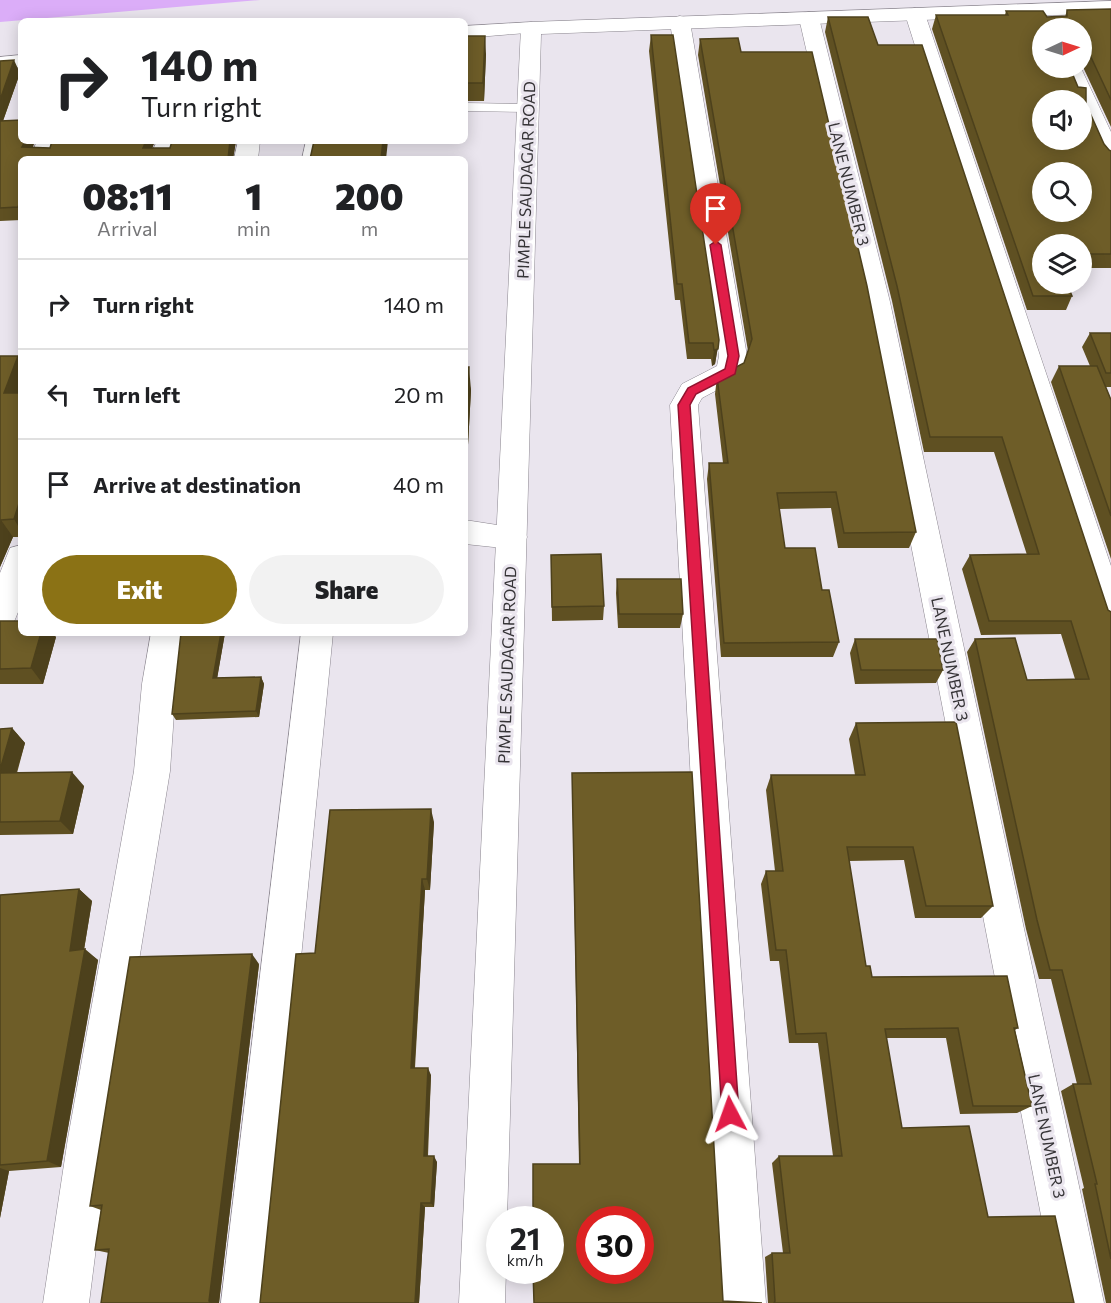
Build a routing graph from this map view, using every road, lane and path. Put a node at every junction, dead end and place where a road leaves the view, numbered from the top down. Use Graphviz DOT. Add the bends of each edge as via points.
graph roads {
  1 [pos="1111,7"];
  2 [pos="915,14"];
  3 [pos="809,18"];
  4 [pos="1032,18"];
  5 [pos="1053,18"];
  6 [pos="680,22"];
  7 [pos="531,27"];
  8 [pos="468,32"];
  9 [pos="18,61"];
  10 [pos="0,63"];
  11 [pos="1075,78"];
  12 [pos="468,107"];
  13 [pos="529,108"];
  14 [pos="1111,157"];
  15 [pos="468,532"];
  16 [pos="512,537"];
  17 [pos="18,571"];
  18 [pos="1111,614"];
  19 [pos="0,620"];
  20 [pos="167,636"];
  21 [pos="317,636"];
  22 [pos="66,1303"];
  23 [pos="244,1303"];
  24 [pos="482,1303"];
  25 [pos="743,1303"];
  26 [pos="1081,1303"];
  1 -- 5 [label="street"];
  2 -- 3 [label="street"];
  2 -- 4 [label="street"];
  2 -- 18 [label="street"];
  3 -- 6 [label="street"];
  3 -- 26 [label="street, LANE NUMBER 3" via="877,302"];
  6 -- 7 [label="street"];
  6 -- 25 [label="street" via="733,356 730,371 692,391 684,405"];
  7 -- 8 [label="street"];
  7 -- 13 [label="street, PIMPLE SAUDAGAR ROAD"];
  9 -- 10 [label="street"];
  11 -- 14 [label="street"];
  12 -- 13 [label="lane"];
  13 -- 16 [label="street, PIMPLE SAUDAGAR ROAD"];
  15 -- 16 [label="street"];
  16 -- 24 [label="street, PIMPLE SAUDAGAR ROAD"];
  17 -- 19 [label="street"];
  20 -- 22 [label="street" via="152,771 89,1138"];
  21 -- 23 [label="street"];
}
